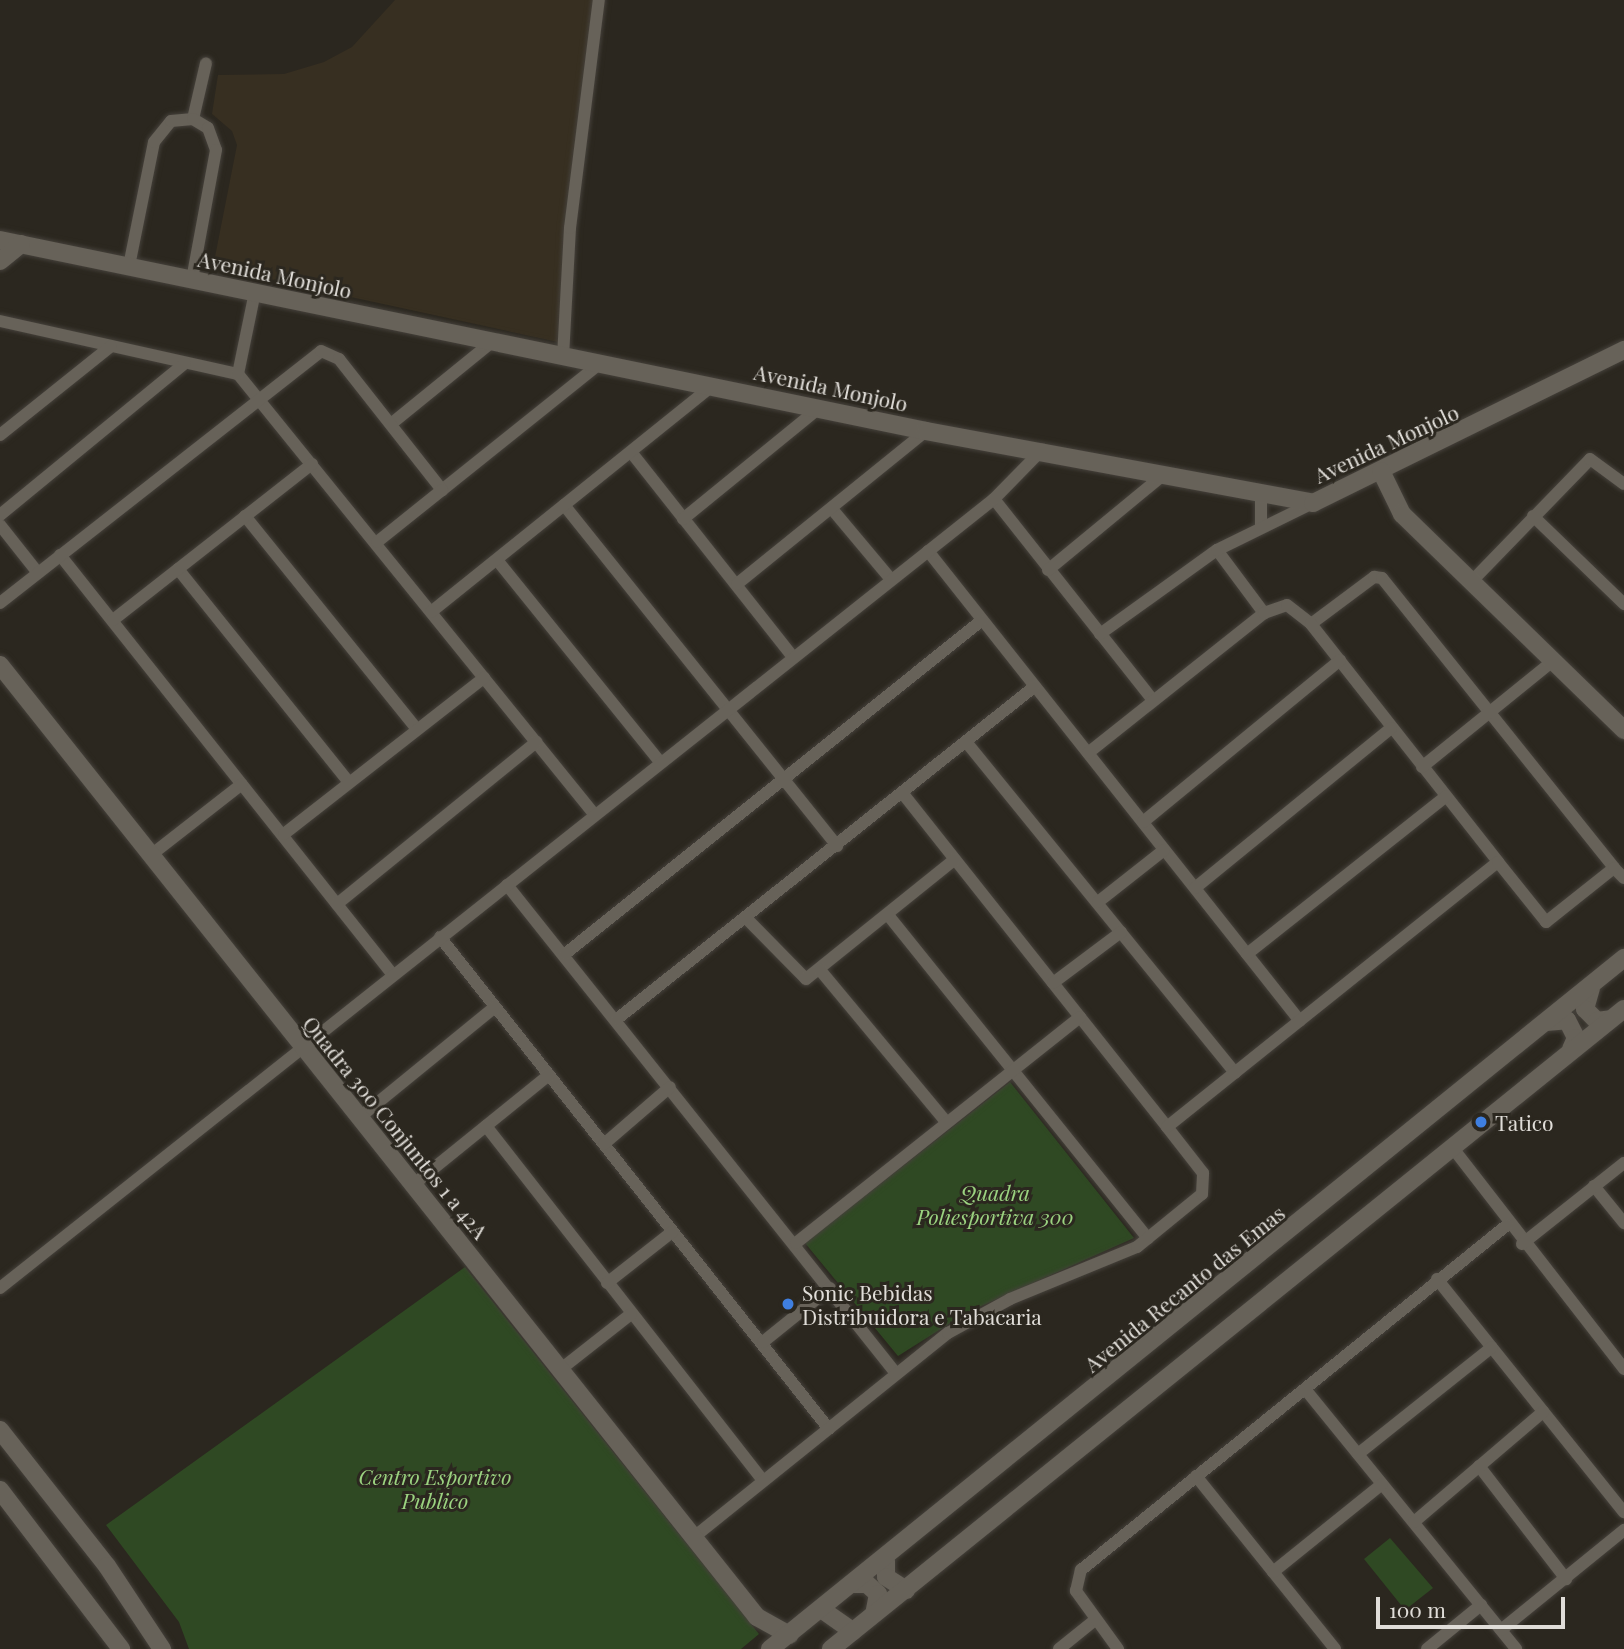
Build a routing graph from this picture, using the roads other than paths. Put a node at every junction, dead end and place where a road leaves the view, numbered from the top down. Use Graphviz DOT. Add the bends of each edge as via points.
graph roads {
  1 [pos="599,0"];
  2 [pos="206,63"];
  3 [pos="193,119"];
  4 [pos="0,240"];
  5 [pos="21,244"];
  6 [pos="0,261"];
  7 [pos="129,266"];
  8 [pos="192,280"];
  9 [pos="256,292"];
  10 [pos="0,321"];
  11 [pos="492,342"];
  12 [pos="111,346"];
  13 [pos="1623,353"];
  14 [pos="563,357"];
  15 [pos="185,363"];
  16 [pos="599,364"];
  17 [pos="238,374"];
  18 [pos="712,386"];
  19 [pos="259,397"];
  20 [pos="820,408"];
  21 [pos="391,424"];
  22 [pos="926,431"];
  23 [pos="0,435"];
  24 [pos="1042,449"];
  25 [pos="631,452"];
  26 [pos="312,464"];
  27 [pos="1381,471"];
  28 [pos="1161,477"];
  29 [pos="1623,480"];
  30 [pos="442,490"];
  31 [pos="1261,496"];
  32 [pos="994,499"];
  33 [pos="1313,503"];
  34 [pos="564,505"];
  35 [pos="832,509"];
  36 [pos="0,515"];
  37 [pos="246,516"];
  38 [pos="1533,516"];
  39 [pos="683,519"];
  40 [pos="0,525"];
  41 [pos="1261,525"];
  42 [pos="377,542"];
  43 [pos="1217,550"];
  44 [pos="928,551"];
  45 [pos="60,555"];
  46 [pos="497,559"];
  47 [pos="178,569"];
  48 [pos="1048,570"];
  49 [pos="38,573"];
  50 [pos="890,578"];
  51 [pos="1471,582"];
  52 [pos="737,584"];
  53 [pos="0,603"];
  54 [pos="1624,604"];
  55 [pos="431,612"];
  56 [pos="1264,612"];
  57 [pos="113,621"];
  58 [pos="981,621"];
  59 [pos="1311,624"];
  60 [pos="1100,634"];
  61 [pos="793,657"];
  62 [pos="1340,660"];
  63 [pos="1553,661"];
  64 [pos="0,666"];
  65 [pos="484,678"];
  66 [pos="1034,687"];
  67 [pos="1153,700"];
  68 [pos="726,709"];
  69 [pos="1488,716"];
  70 [pos="416,728"];
  71 [pos="1391,729"];
  72 [pos="1624,730"];
  73 [pos="536,742"];
  74 [pos="967,743"];
  75 [pos="1088,753"];
  76 [pos="660,761"];
  77 [pos="1422,767"];
  78 [pos="782,779"];
  79 [pos="348,781"];
  80 [pos="242,784"];
  81 [pos="904,795"];
  82 [pos="1446,796"];
  83 [pos="594,814"];
  84 [pos="1143,822"];
  85 [pos="284,834"];
  86 [pos="837,846"];
  87 [pos="1164,850"];
  88 [pos="151,855"];
  89 [pos="954,859"];
  90 [pos="1498,862"];
  91 [pos="1614,868"];
  92 [pos="1624,878"];
  93 [pos="507,885"];
  94 [pos="1195,888"];
  95 [pos="1098,902"];
  96 [pos="337,904"];
  97 [pos="888,915"];
  98 [pos="747,919"];
  99 [pos="1121,932"];
  100 [pos="440,937"];
  101 [pos="565,954"];
  102 [pos="1247,954"];
  103 [pos="1624,958"];
  104 [pos="820,970"];
  105 [pos="393,975"];
  106 [pos="1053,982"];
  107 [pos="1593,985"];
  108 [pos="495,1007"];
  109 [pos="1618,1014"];
  110 [pos="1080,1017"];
  111 [pos="617,1019"];
  112 [pos="1300,1021"];
  113 [pos="1546,1022"];
  114 [pos="303,1047"];
  115 [pos="1571,1049"];
  116 [pos="1010,1070"];
  117 [pos="1235,1073"];
  118 [pos="549,1075"];
  119 [pos="670,1087"];
  120 [pos="360,1117"];
  121 [pos="946,1122"];
  122 [pos="486,1126"];
  123 [pos="1167,1128"];
  124 [pos="604,1144"];
  125 [pos="1452,1147"];
  126 [pos="1624,1163"];
  127 [pos="413,1185"];
  128 [pos="1594,1186"];
  129 [pos="1624,1223"];
  130 [pos="1507,1225"];
  131 [pos="672,1232"];
  132 [pos="1148,1238"];
  133 [pos="796,1243"];
  134 [pos="1522,1244"];
  135 [pos="1437,1279"];
  136 [pos="607,1283"];
  137 [pos="0,1288"];
  138 [pos="830,1288"];
  139 [pos="631,1314"];
  140 [pos="763,1342"];
  141 [pos="1492,1347"];
  142 [pos="561,1369"];
  143 [pos="1624,1369"];
  144 [pos="894,1371"];
  145 [pos="1305,1388"];
  146 [pos="1543,1412"];
  147 [pos="829,1429"];
  148 [pos="0,1430"];
  149 [pos="1358,1454"];
  150 [pos="1479,1466"];
  151 [pos="1196,1476"];
  152 [pos="764,1481"];
  153 [pos="1382,1484"];
  154 [pos="0,1490"];
  155 [pos="1624,1512"];
  156 [pos="1414,1522"];
  157 [pos="1624,1531"];
  158 [pos="694,1538"];
  159 [pos="886,1561"];
  160 [pos="1273,1572"];
  161 [pos="1566,1579"];
  162 [pos="853,1584"];
  163 [pos="906,1590"];
  164 [pos="1481,1605"];
  165 [pos="821,1609"];
  166 [pos="874,1614"];
  167 [pos="757,1617"];
  168 [pos="1095,1620"];
  169 [pos="1501,1630"];
  170 [pos="853,1631"];
  171 [pos="789,1634"];
  172 [pos="121,1649"];
  173 [pos="162,1649"];
  174 [pos="770,1649"];
  175 [pos="831,1649"];
  176 [pos="1059,1649"];
  177 [pos="1118,1649"];
  178 [pos="1335,1649"];
  179 [pos="1427,1649"];
  180 [pos="1516,1649"];
  1 -- 14 [label="street" via="570,229"];
  2 -- 3 [label="street"];
  3 -- 7 [label="street" via="171,121 154,142"];
  3 -- 8 [label="street" via="208,128 216,150"];
  4 -- 5 [label="street, Avenida Monjolo"];
  5 -- 6 [label="street"];
  5 -- 7 [label="street, Avenida Monjolo"];
  7 -- 8 [label="street, Avenida Monjolo"];
  8 -- 9 [label="street, Avenida Monjolo"];
  9 -- 11 [label="street, Avenida Monjolo"];
  9 -- 17 [label="street"];
  10 -- 12 [label="street"];
  11 -- 14 [label="street, Avenida Monjolo"];
  11 -- 21 [label="street"];
  12 -- 15 [label="street"];
  12 -- 23 [label="street"];
  13 -- 27 [label="street, Avenida Monjolo"];
  14 -- 16 [label="street, Avenida Monjolo"];
  15 -- 17 [label="street"];
  15 -- 36 [label="street"];
  16 -- 18 [label="street, Avenida Monjolo"];
  16 -- 30 [label="street"];
  17 -- 19 [label="street"];
  18 -- 20 [label="street, Avenida Monjolo"];
  18 -- 25 [label="street"];
  19 -- 21 [label="street" via="312,355 328,351"];
  19 -- 26 [label="street"];
  19 -- 45 [label="street"];
  20 -- 22 [label="street, Avenida Monjolo"];
  20 -- 39 [label="street"];
  21 -- 30 [label="street"];
  22 -- 24 [label="street, Avenida Monjolo"];
  22 -- 35 [label="street"];
  24 -- 28 [label="street, Avenida Monjolo"];
  24 -- 32 [label="street"];
  25 -- 34 [label="street"];
  25 -- 39 [label="street"];
  26 -- 37 [label="street"];
  26 -- 42 [label="street"];
  27 -- 33 [label="street, Avenida Monjolo"];
  27 -- 51 [label="street" via="1402,514"];
  28 -- 31 [label="street, Avenida Monjolo"];
  28 -- 48 [label="street"];
  29 -- 38 [label="street" via="1592,457"];
  30 -- 42 [label="street"];
  31 -- 33 [label="street, Avenida Monjolo"];
  31 -- 41 [label="street"];
  32 -- 44 [label="street"];
  32 -- 48 [label="street"];
  33 -- 41 [label="street"];
  34 -- 46 [label="street"];
  34 -- 68 [label="street"];
  35 -- 50 [label="street"];
  35 -- 52 [label="street"];
  37 -- 47 [label="street"];
  37 -- 70 [label="street"];
  38 -- 51 [label="street"];
  38 -- 54 [label="street"];
  39 -- 52 [label="street"];
  40 -- 49 [label="street"];
  41 -- 43 [label="street"];
  42 -- 55 [label="street"];
  43 -- 56 [label="street"];
  43 -- 60 [label="street"];
  44 -- 50 [label="street"];
  44 -- 58 [label="street"];
  45 -- 49 [label="street"];
  45 -- 57 [label="street"];
  46 -- 55 [label="street"];
  46 -- 76 [label="street"];
  47 -- 57 [label="street"];
  47 -- 79 [label="street"];
  48 -- 60 [label="street"];
  49 -- 53 [label="street"];
  50 -- 61 [label="street"];
  51 -- 63 [label="street"];
  52 -- 61 [label="street"];
  55 -- 65 [label="street"];
  56 -- 59 [label="street" via="1287,605"];
  56 -- 67 [label="street"];
  57 -- 80 [label="street"];
  58 -- 66 [label="street"];
  58 -- 78 [label="street"];
  59 -- 62 [label="street"];
  59 -- 69 [label="street" via="1380,577"];
  60 -- 67 [label="street"];
  61 -- 68 [label="street"];
  62 -- 71 [label="street"];
  62 -- 84 [label="street"];
  63 -- 69 [label="street"];
  63 -- 72 [label="street"];
  64 -- 88 [label="street, Quadra 300 Conjuntos 1 a 42A"];
  65 -- 70 [label="street"];
  65 -- 73 [label="street"];
  66 -- 74 [label="street"];
  66 -- 75 [label="street"];
  67 -- 75 [label="street"];
  68 -- 76 [label="street"];
  68 -- 78 [label="street"];
  69 -- 77 [label="street"];
  69 -- 91 [label="street"];
  70 -- 79 [label="street"];
  71 -- 77 [label="street"];
  71 -- 94 [label="street"];
  73 -- 83 [label="street"];
  73 -- 96 [label="street"];
  74 -- 81 [label="street"];
  74 -- 95 [label="street"];
  75 -- 84 [label="street"];
  76 -- 83 [label="street"];
  77 -- 82 [label="street"];
  78 -- 86 [label="street"];
  78 -- 101 [label="street"];
  79 -- 85 [label="street"];
  80 -- 85 [label="street"];
  80 -- 88 [label="street"];
  81 -- 86 [label="street"];
  81 -- 89 [label="street"];
  82 -- 90 [label="street"];
  82 -- 102 [label="street"];
  83 -- 93 [label="street"];
  84 -- 87 [label="street"];
  85 -- 96 [label="street"];
  86 -- 98 [label="street"];
  87 -- 94 [label="street"];
  87 -- 95 [label="street"];
  88 -- 114 [label="street, Quadra 300 Conjuntos 1 a 42A"];
  89 -- 97 [label="street"];
  89 -- 106 [label="street"];
  90 -- 91 [label="street" via="1546,922"];
  90 -- 112 [label="street"];
  91 -- 92 [label="street"];
  93 -- 100 [label="street"];
  93 -- 101 [label="street"];
  94 -- 102 [label="street"];
  95 -- 99 [label="street"];
  96 -- 105 [label="street"];
  97 -- 104 [label="street"];
  97 -- 116 [label="street"];
  98 -- 104 [label="street" via="801,978"];
  98 -- 111 [label="street"];
  99 -- 106 [label="street"];
  99 -- 117 [label="street"];
  100 -- 105 [label="street"];
  100 -- 108 [label="street"];
  101 -- 111 [label="street"];
  102 -- 112 [label="street"];
  103 -- 107 [label="street, Avenida Recanto das Emas"];
  104 -- 121 [label="street"];
  105 -- 114 [label="street"];
  106 -- 110 [label="street"];
  107 -- 109 [label="street" via="1585,1009 1597,1021"];
  107 -- 113 [label="street, Avenida Recanto das Emas"];
  108 -- 118 [label="street"];
  108 -- 120 [label="street"];
  109 -- 115 [label="street"];
  110 -- 116 [label="street"];
  110 -- 123 [label="street"];
  111 -- 119 [label="street"];
  112 -- 117 [label="street"];
  113 -- 115 [label="street" via="1567,1020 1576,1038"];
  113 -- 159 [label="street, Avenida Recanto das Emas"];
  114 -- 120 [label="street, Quadra 300 Conjuntos 1 a 42A"];
  114 -- 137 [label="street"];
  115 -- 125 [label="street"];
  116 -- 121 [label="street"];
  116 -- 132 [label="street"];
  117 -- 123 [label="street"];
  118 -- 122 [label="street"];
  118 -- 124 [label="street"];
  119 -- 124 [label="street"];
  119 -- 133 [label="street"];
  120 -- 127 [label="street, Quadra 300 Conjuntos 1 a 42A"];
  121 -- 133 [label="street"];
  122 -- 127 [label="street"];
  122 -- 136 [label="street"];
  123 -- 132 [label="street" via="1203,1173 1205,1189"];
  124 -- 131 [label="street"];
  125 -- 130 [label="street"];
  125 -- 163 [label="street"];
  126 -- 128 [label="street"];
  127 -- 142 [label="street, Quadra 300 Conjuntos 1 a 42A"];
  128 -- 129 [label="street"];
  128 -- 134 [label="street"];
  130 -- 134 [label="street"];
  130 -- 135 [label="street"];
  131 -- 136 [label="street"];
  131 -- 140 [label="street"];
  132 -- 144 [label="street" via="972,1317"];
  133 -- 138 [label="street"];
  134 -- 143 [label="street"];
  135 -- 141 [label="street"];
  135 -- 145 [label="street"];
  136 -- 139 [label="street"];
  138 -- 140 [label="street"];
  138 -- 144 [label="street"];
  139 -- 142 [label="street"];
  139 -- 152 [label="street"];
  140 -- 147 [label="street"];
  141 -- 146 [label="street"];
  141 -- 149 [label="street"];
  142 -- 158 [label="street, Quadra 300 Conjuntos 1 a 42A"];
  144 -- 147 [label="street"];
  145 -- 149 [label="street"];
  145 -- 151 [label="street"];
  146 -- 150 [label="street"];
  146 -- 155 [label="street"];
  147 -- 152 [label="street"];
  148 -- 173 [label="street" via="107,1566"];
  149 -- 153 [label="street"];
  150 -- 156 [label="street"];
  150 -- 161 [label="street"];
  151 -- 160 [label="street"];
  151 -- 168 [label="street" via="1081,1570 1076,1591"];
  152 -- 158 [label="street"];
  153 -- 156 [label="street"];
  153 -- 160 [label="street"];
  154 -- 172 [label="street"];
  156 -- 164 [label="street"];
  157 -- 161 [label="street"];
  158 -- 167 [label="street, Quadra 300 Conjuntos 1 a 42A"];
  159 -- 162 [label="street, Avenida Recanto das Emas"];
  159 -- 163 [label="street" via="886,1577"];
  160 -- 178 [label="street"];
  161 -- 169 [label="street"];
  162 -- 165 [label="street, Avenida Recanto das Emas"];
  162 -- 166 [label="street" via="867,1584 878,1594"];
  163 -- 166 [label="street"];
  164 -- 169 [label="street"];
  164 -- 179 [label="street"];
  165 -- 170 [label="street"];
  165 -- 171 [label="street, Avenida Recanto das Emas"];
  166 -- 170 [label="street"];
  167 -- 171 [label="street, Quadra 300 Conjuntos 1 a 42A"];
  167 -- 174 [label="street, Quadra 300 Conjuntos 1 a 42A"];
  168 -- 176 [label="street"];
  168 -- 177 [label="street"];
  169 -- 180 [label="street"];
  170 -- 175 [label="street"];
  171 -- 174 [label="street, Avenida Recanto das Emas"];
}
